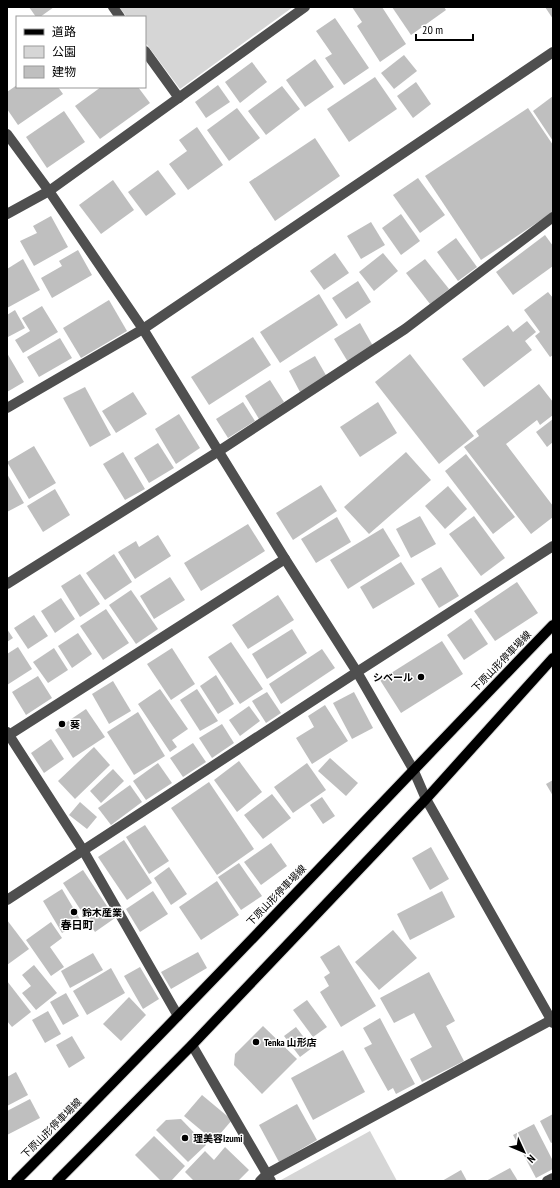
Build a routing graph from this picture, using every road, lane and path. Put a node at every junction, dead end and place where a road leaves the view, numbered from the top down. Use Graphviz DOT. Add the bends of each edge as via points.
graph roads {
  1 [pos="113,7"];
  2 [pos="305,7"];
  3 [pos="119,16"];
  4 [pos="146,52"];
  5 [pos="553,52"];
  6 [pos="179,98"];
  7 [pos="7,134"];
  8 [pos="49,191"];
  9 [pos="7,214"];
  10 [pos="553,217"];
  11 [pos="143,329"];
  12 [pos="7,408"];
  13 [pos="219,451"];
  14 [pos="553,546"];
  15 [pos="285,559"];
  16 [pos="7,584"];
  17 [pos="553,625"];
  18 [pos="553,658"];
  19 [pos="357,672"];
  20 [pos="8,733"];
  21 [pos="413,769"];
  22 [pos="426,799"];
  23 [pos="83,850"];
  24 [pos="7,900"];
  25 [pos="178,1016"];
  26 [pos="553,1020"];
  27 [pos="192,1045"];
  28 [pos="553,1178"];
  29 [pos="266,1179"];
  30 [pos="16,1181"];
  31 [pos="57,1181"];
  32 [pos="547,1181"];
  1 -- 3 [label="street"];
  2 -- 6 [label="street"];
  4 -- 6 [label="street"];
  5 -- 11 [label="street"];
  6 -- 8 [label="street"];
  7 -- 8 [label="street"];
  8 -- 9 [label="street"];
  8 -- 11 [label="street"];
  10 -- 13 [label="street" via="405,329"];
  11 -- 12 [label="street"];
  11 -- 13 [label="street"];
  13 -- 15 [label="street"];
  13 -- 16 [label="street"];
  14 -- 19 [label="street"];
  15 -- 19 [label="street"];
  15 -- 20 [label="street"];
  17 -- 21 [label="main road, 下原山形停車場線"];
  18 -- 22 [label="main road"];
  19 -- 21 [label="street"];
  19 -- 23 [label="street"];
  20 -- 23 [label="street"];
  21 -- 22 [label="street"];
  21 -- 25 [label="main road, 下原山形停車場線"];
  22 -- 26 [label="street"];
  22 -- 27 [label="main road"];
  23 -- 24 [label="street"];
  23 -- 25 [label="street"];
  25 -- 30 [label="main road, 下原山形停車場線"];
  26 -- 29 [label="street"];
  27 -- 29 [label="street"];
  27 -- 31 [label="main road"];
  28 -- 32 [label="street"];
}
